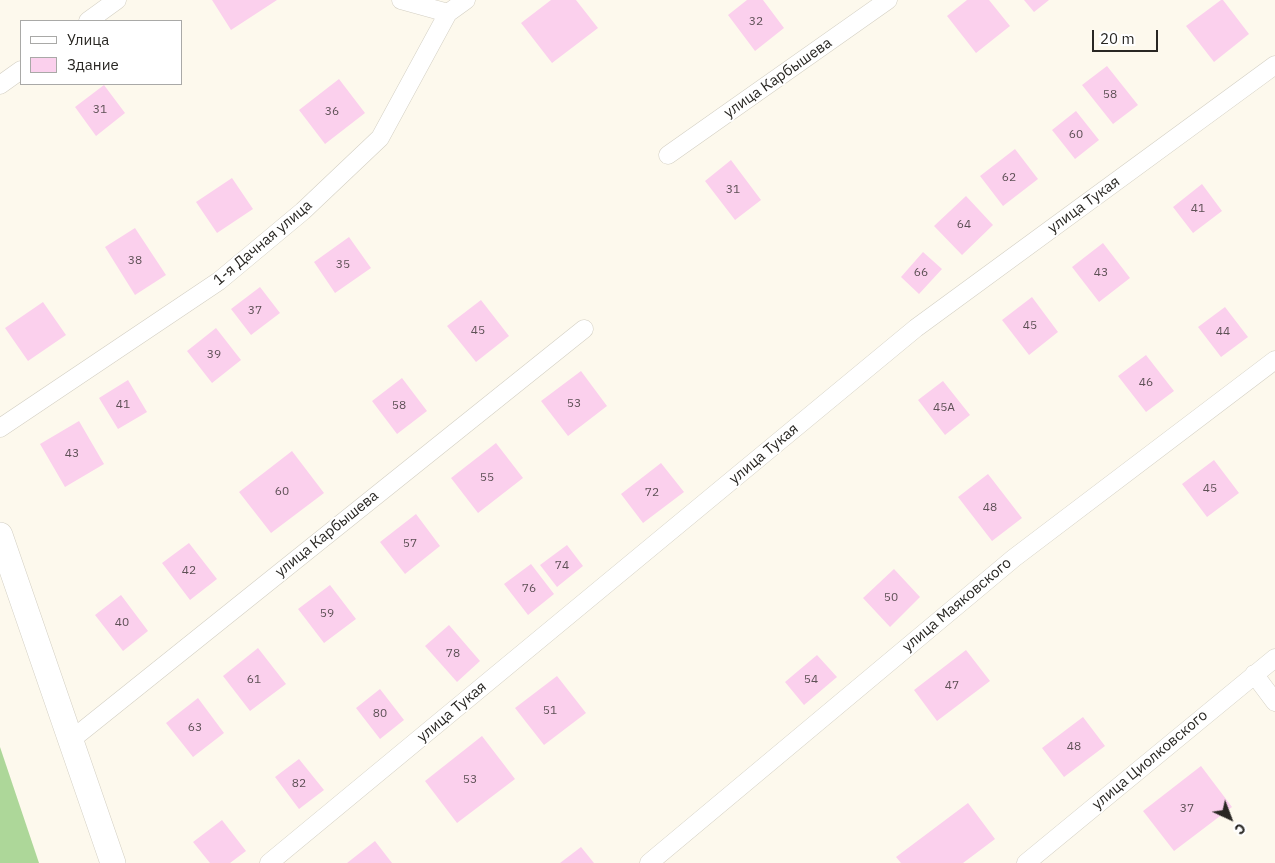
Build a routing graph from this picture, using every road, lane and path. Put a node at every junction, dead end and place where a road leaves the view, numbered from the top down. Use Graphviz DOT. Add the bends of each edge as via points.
graph roads {
  1 [pos="117,0"];
  2 [pos="401,0"];
  3 [pos="466,0"];
  4 [pos="888,0"];
  5 [pos="448,13"];
  6 [pos="89,20"];
  7 [pos="1275,65"];
  8 [pos="20,71"];
  9 [pos="0,85"];
  10 [pos="668,155"];
  11 [pos="584,329"];
  12 [pos="1275,360"];
  13 [pos="0,428"];
  14 [pos="0,535"];
  15 [pos="1275,658"];
  16 [pos="1254,674"];
  17 [pos="1275,702"];
  18 [pos="71,740"];
  19 [pos="114,863"];
  20 [pos="269,863"];
  21 [pos="650,863"];
  22 [pos="1026,863"];
  1 -- 6 [label="street"];
  2 -- 5 [label="street"];
  3 -- 5 [label="street, 1-я Дачная улица"];
  4 -- 10 [label="street, улица Карбышева"];
  5 -- 13 [label="street, 1-я Дачная улица" via="380,138 303,211 219,281"];
  7 -- 20 [label="street, улица Тукая" via="916,328"];
  8 -- 9 [label="street"];
  11 -- 18 [label="street, улица Карбышева"];
  12 -- 21 [label="street, улица Маяковского" via="1014,558"];
  14 -- 18 [label="street"];
  15 -- 16 [label="street, улица Циолковского"];
  16 -- 17 [label="street"];
  16 -- 22 [label="street, улица Циолковского"];
  18 -- 19 [label="street"];
}
